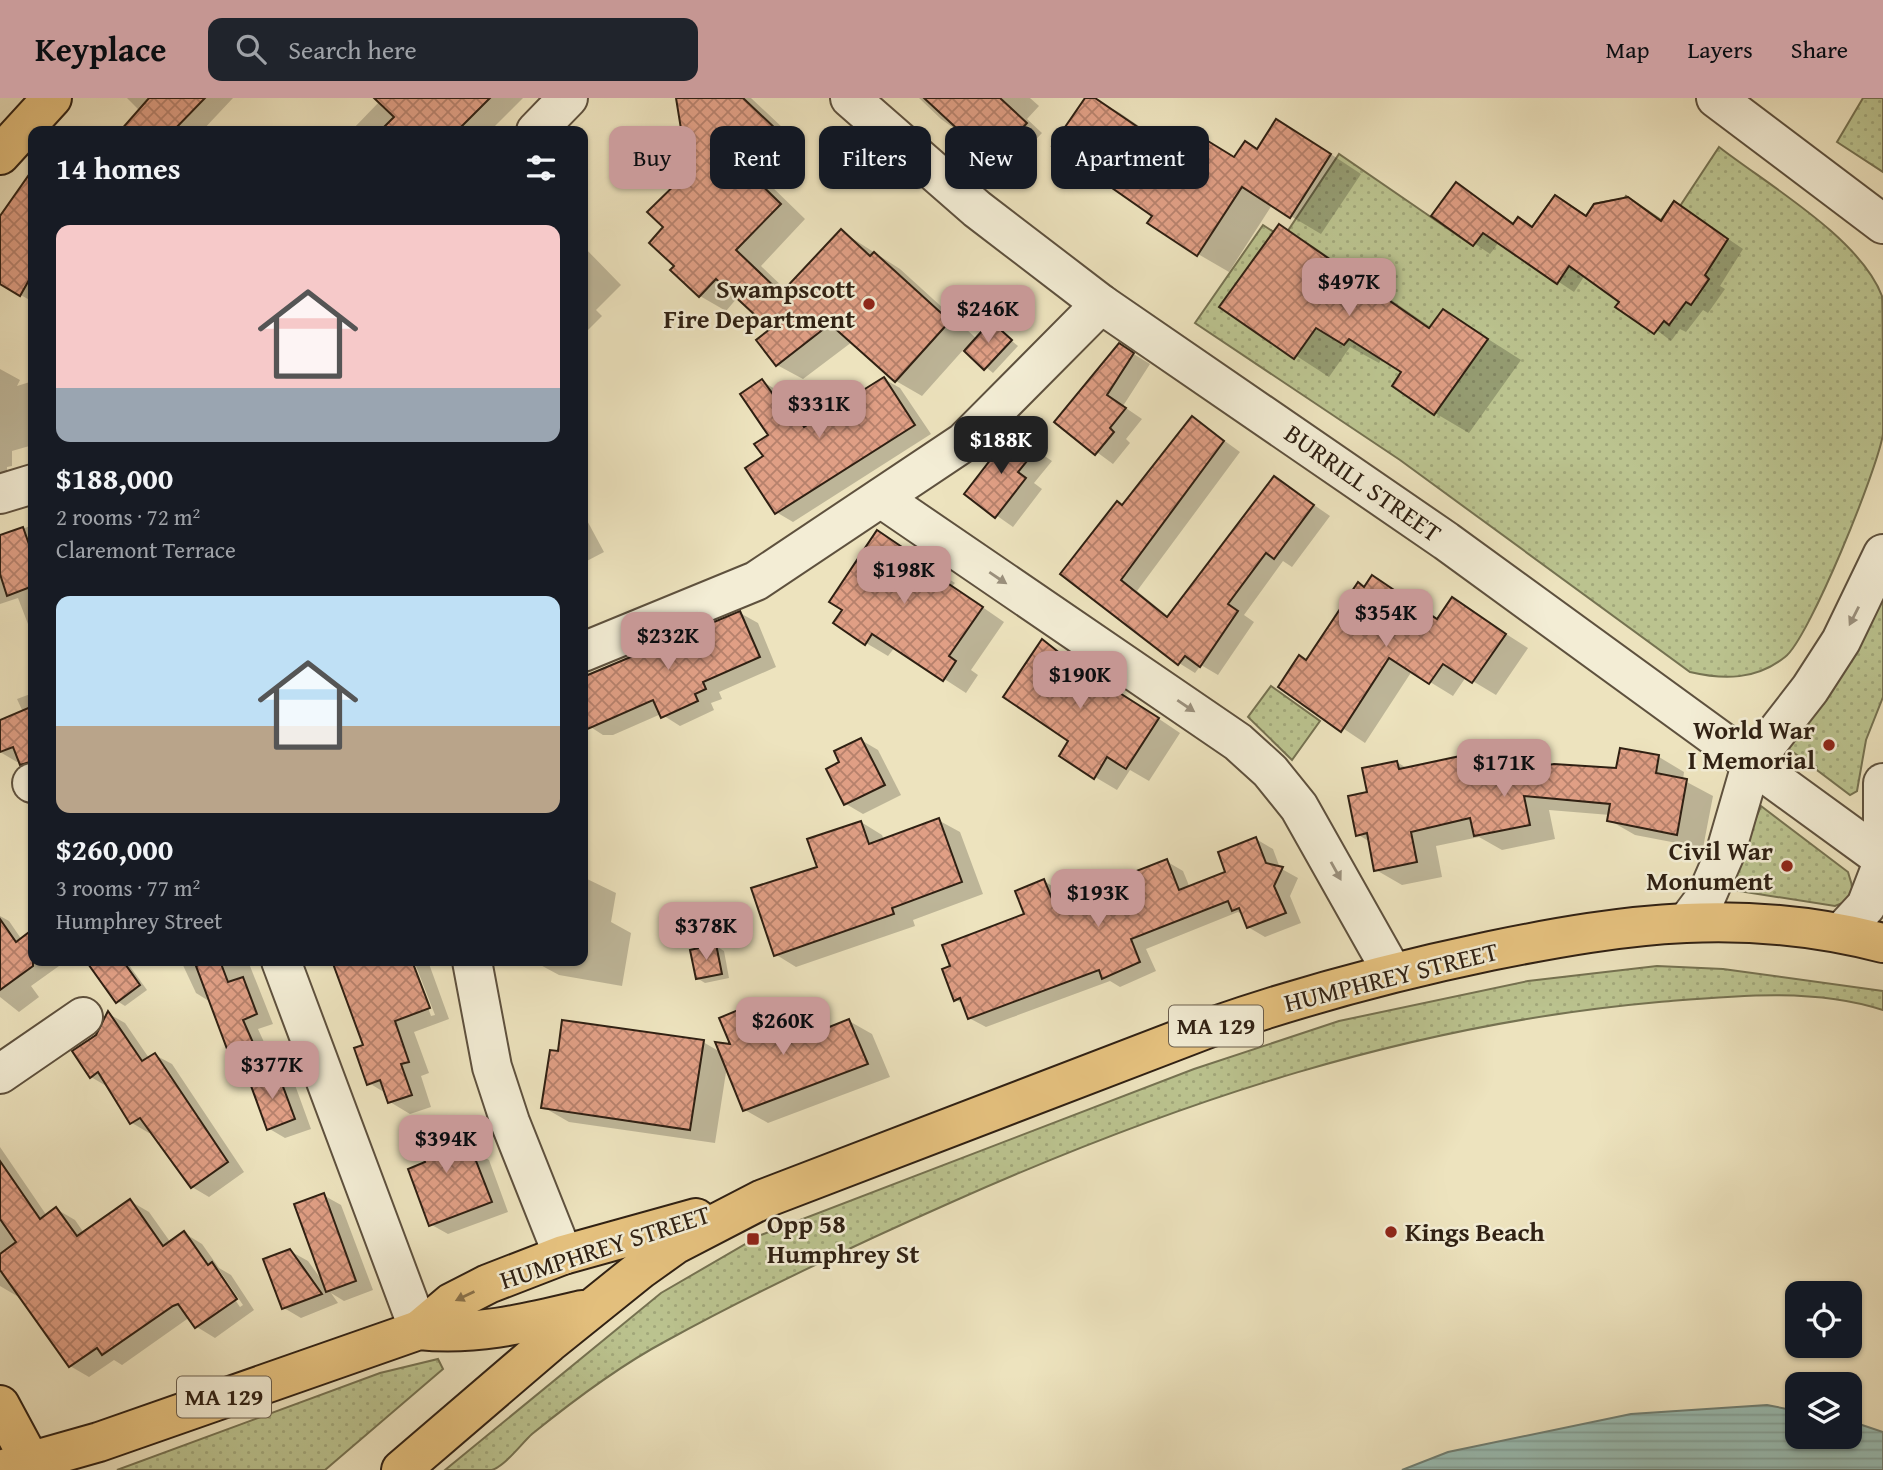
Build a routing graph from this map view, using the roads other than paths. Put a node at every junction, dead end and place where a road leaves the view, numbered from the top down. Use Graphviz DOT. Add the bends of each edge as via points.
graph roads {
  1 [pos="52,98"];
  2 [pos="568,98"];
  3 [pos="850,98"];
  4 [pos="1716,98"];
  5 [pos="541,126"];
  6 [pos="0,155"];
  7 [pos="1883,224"];
  8 [pos="1101,304"];
  9 [pos="28,486"];
  10 [pos="0,494"];
  11 [pos="881,498"];
  12 [pos="1883,554"];
  13 [pos="588,650"];
  14 [pos="1751,765"];
  15 [pos="1883,783"];
  16 [pos="1883,849"];
  17 [pos="1883,860"];
  18 [pos="1688,921"];
  19 [pos="1842,932"];
  20 [pos="1883,943"];
  21 [pos="283,966"];
  22 [pos="473,966"];
  23 [pos="1392,972"];
  24 [pos="83,1017"];
  25 [pos="0,1074"];
  26 [pos="762,1199"];
  27 [pos="564,1255"];
  28 [pos="591,1308"];
  29 [pos="419,1331"];
  30 [pos="0,1405"];
  31 [pos="24,1468"];
  32 [pos="401,1470"];
  1 -- 6 [label="main road"];
  2 -- 5 [label="street"];
  3 -- 8 [label="street, BURRILL STREET" via="977,209"];
  4 -- 7 [label="street"];
  8 -- 11 [label="street" via="964,442"];
  8 -- 14 [label="street, BURRILL STREET" via="1446,541"];
  9 -- 10 [label="street"];
  11 -- 13 [label="street" via="756,581"];
  11 -- 23 [label="street, one-way" via="1238,742 1270,771 1299,807"];
  12 -- 14 [label="street, one-way" via="1841,641"];
  14 -- 17 [label="street, BURRILL STREET"];
  14 -- 18 [label="street" via="1726,850 1706,897"];
  15 -- 16 [label="street"];
  17 -- 19 [label="street" via="1866,906"];
  18 -- 19 [label="main road, HUMPHREY STREET / MA 129"];
  18 -- 23 [label="main road, HUMPHREY STREET / MA 129" via="1597,930"];
  19 -- 20 [label="main road, HUMPHREY STREET / MA 129"];
  21 -- 29 [label="street"];
  22 -- 27 [label="street" via="492,1067"];
  23 -- 26 [label="main road, HUMPHREY STREET / MA 129" via="1221,1024"];
  24 -- 25 [label="street"];
  26 -- 27 [label="main road, HUMPHREY STREET / MA 129"];
  26 -- 28 [label="main road, HUMPHREY STREET / MA 129" via="676,1244"];
  27 -- 29 [label="main road, HUMPHREY STREET / MA 129, one-way" via="451,1303"];
  28 -- 29 [label="main road, HUMPHREY STREET / MA 129" via="498,1329 453,1334"];
  28 -- 32 [label="main road"];
  29 -- 31 [label="main road, HUMPHREY STREET / MA 129"];
  30 -- 31 [label="main road, MA 129"];
}
